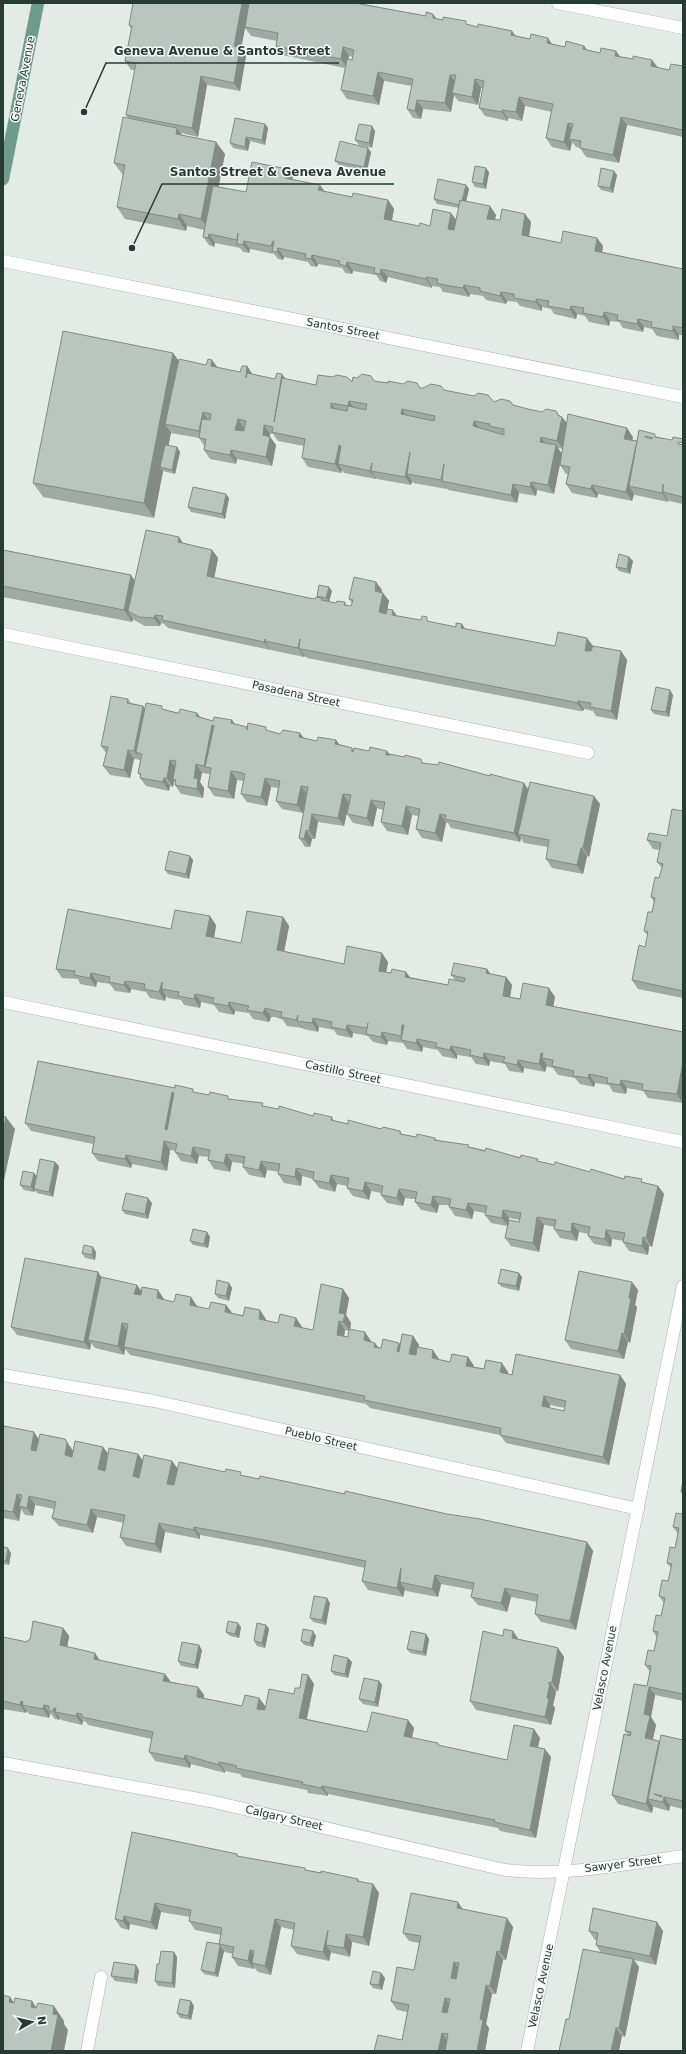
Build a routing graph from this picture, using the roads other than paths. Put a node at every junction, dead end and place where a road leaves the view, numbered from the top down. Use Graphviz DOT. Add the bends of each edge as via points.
graph roads {
  1 [pos="38,3"];
  2 [pos="558,3"];
  3 [pos="683,28"];
  4 [pos="3,179"];
  5 [pos="3,261"];
  6 [pos="683,397"];
  7 [pos="3,634"];
  8 [pos="588,753"];
  9 [pos="3,1002"];
  10 [pos="683,1142"];
  11 [pos="683,1286"];
  12 [pos="3,1375"];
  13 [pos="638,1509"];
  14 [pos="3,1763"];
  15 [pos="683,1856"];
  16 [pos="564,1871"];
  17 [pos="101,1977"];
  18 [pos="87,2051"];
  19 [pos="527,2051"];
  1 -- 4 [label="main road, Geneva Avenue"];
  2 -- 3 [label="street"];
  5 -- 6 [label="street, Santos Street"];
  7 -- 8 [label="street, Pasadena Street"];
  9 -- 10 [label="street, Castillo Street"];
  11 -- 13 [label="street, Velasco Avenue"];
  12 -- 13 [label="street, Pueblo Street" via="154,1401"];
  13 -- 16 [label="street, Velasco Avenue"];
  14 -- 16 [label="street, Calgary Street" via="210,1801 505,1870 532,1873"];
  15 -- 16 [label="street, Sawyer Street"];
  16 -- 19 [label="street, Velasco Avenue"];
  17 -- 18 [label="street"];
}
